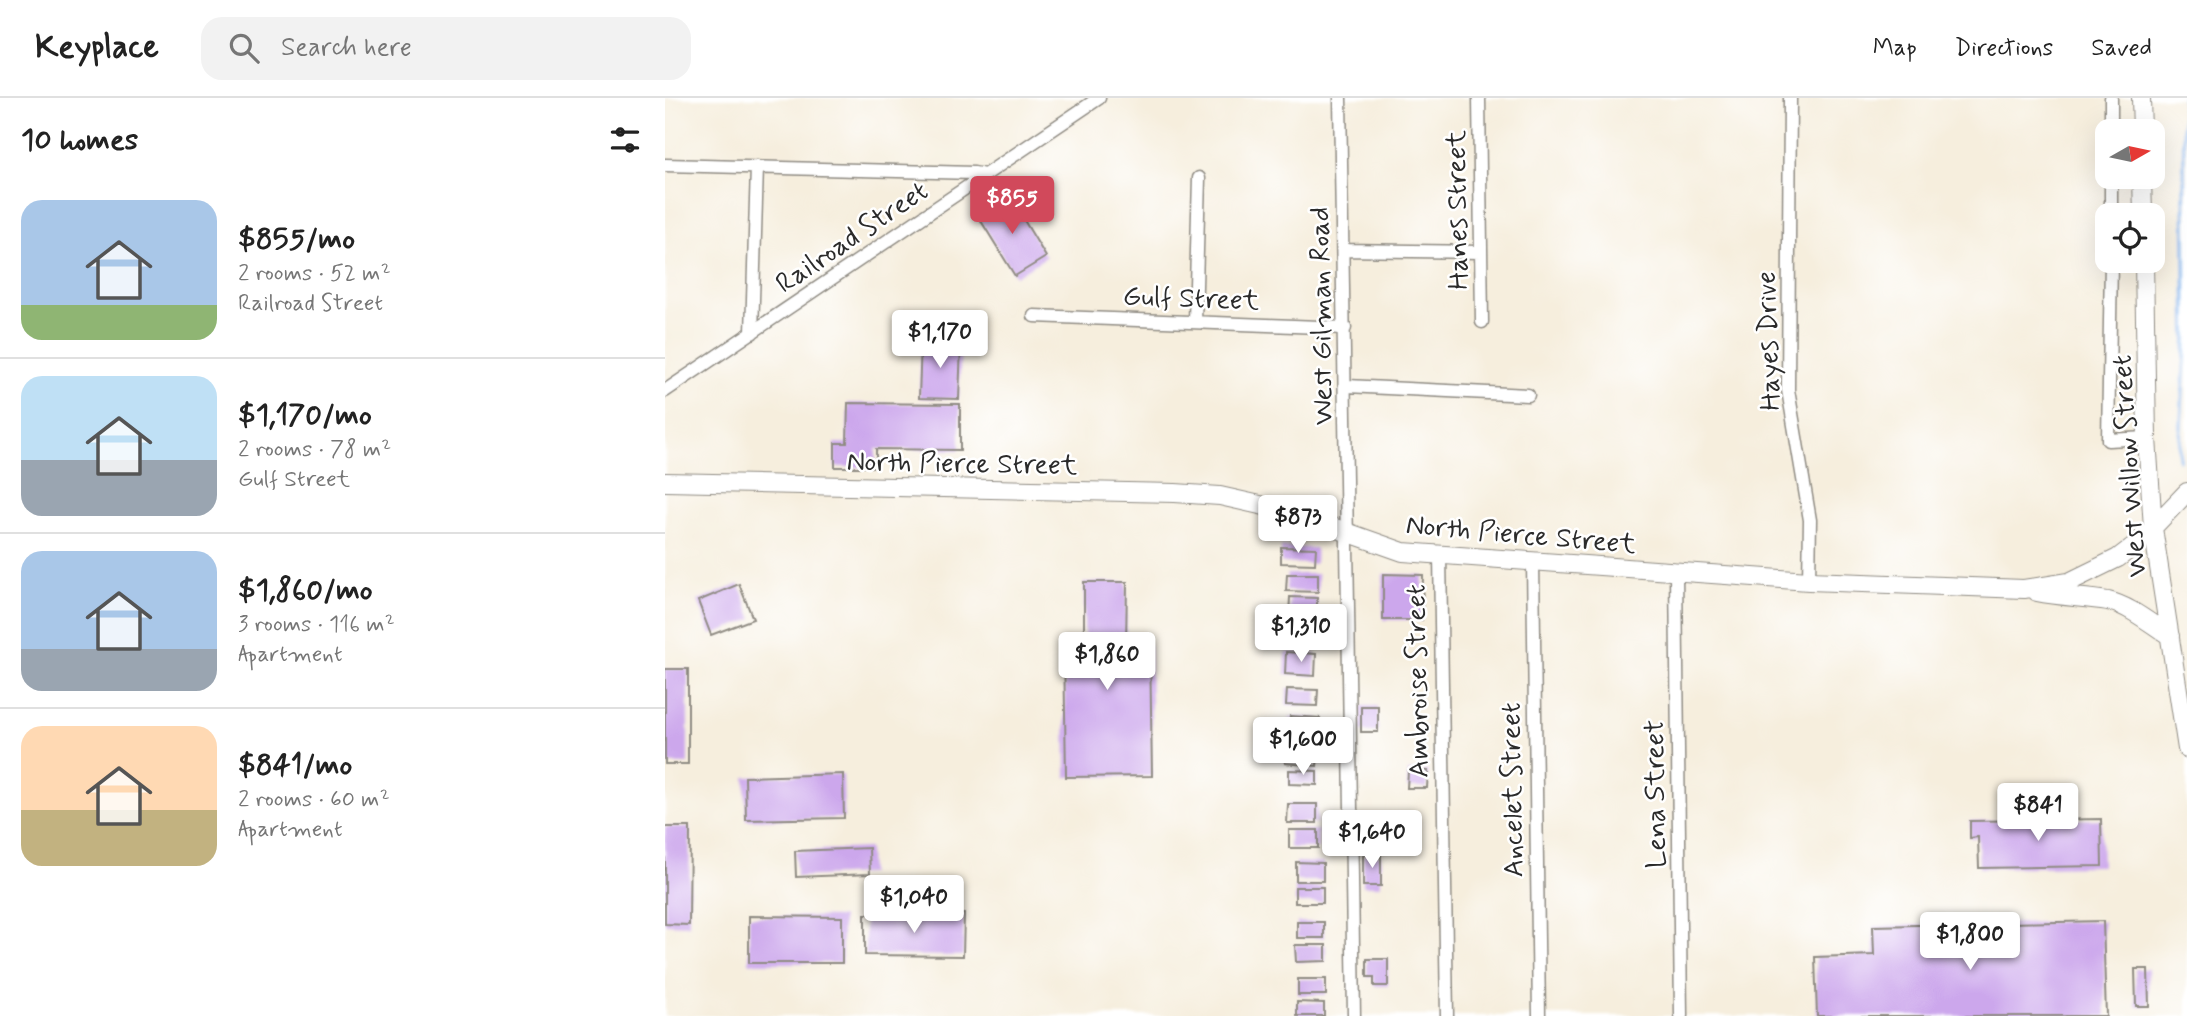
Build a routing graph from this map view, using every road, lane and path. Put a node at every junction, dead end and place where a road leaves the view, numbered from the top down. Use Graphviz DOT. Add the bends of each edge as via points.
graph roads {
  1 [pos="1098,98"];
  2 [pos="1340,98"];
  3 [pos="1479,98"];
  4 [pos="1790,98"];
  5 [pos="2111,98"];
  6 [pos="2141,98"];
  7 [pos="2111,119"];
  8 [pos="2141,119"];
  9 [pos="665,165"];
  10 [pos="757,167"];
  11 [pos="984,175"];
  12 [pos="1199,178"];
  13 [pos="1343,250"];
  14 [pos="1481,252"];
  15 [pos="2112,273"];
  16 [pos="2144,273"];
  17 [pos="1034,316"];
  18 [pos="1482,321"];
  19 [pos="1195,322"];
  20 [pos="1345,328"];
  21 [pos="752,333"];
  22 [pos="1347,386"];
  23 [pos="665,391"];
  24 [pos="1528,395"];
  25 [pos="2147,438"];
  26 [pos="665,482"];
  27 [pos="2187,492"];
  28 [pos="2153,528"];
  29 [pos="1348,533"];
  30 [pos="1440,555"];
  31 [pos="1533,562"];
  32 [pos="1676,572"];
  33 [pos="1809,581"];
  34 [pos="2024,589"];
  35 [pos="2170,636"];
  36 [pos="2187,743"];
  37 [pos="1354,1016"];
  38 [pos="1447,1016"];
  39 [pos="1539,1016"];
  40 [pos="1681,1016"];
  1 -- 11 [label="street, Railroad Street"];
  2 -- 13 [label="street, West Gilman Road"];
  3 -- 14 [label="street, Hanes Street"];
  4 -- 33 [label="street, Hayes Drive" via="1788,390 1810,520"];
  5 -- 7 [label="street"];
  6 -- 8 [label="street"];
  9 -- 10 [label="street"];
  10 -- 11 [label="street"];
  10 -- 21 [label="street"];
  11 -- 21 [label="street, Railroad Street"];
  12 -- 19 [label="street"];
  13 -- 14 [label="street"];
  13 -- 20 [label="street, West Gilman Road"];
  14 -- 18 [label="street, Hanes Street"];
  15 -- 25 [label="street" via="2108,440"];
  16 -- 25 [label="street, West Willow Street"];
  17 -- 19 [label="street, Gulf Street"];
  19 -- 20 [label="street, Gulf Street"];
  20 -- 22 [label="street, West Gilman Road"];
  21 -- 23 [label="street, Railroad Street"];
  22 -- 24 [label="street"];
  22 -- 29 [label="street, West Gilman Road"];
  25 -- 28 [label="street, West Willow Street"];
  26 -- 29 [label="street, North Pierce Street" via="1208,495 1255,502"];
  27 -- 28 [label="street, North Pierce Street"];
  28 -- 34 [label="street, North Pierce Street" via="2102,567 2069,582"];
  28 -- 35 [label="street, West Willow Street"];
  29 -- 30 [label="street, North Pierce Street" via="1392,550"];
  29 -- 37 [label="street, West Gilman Road"];
  30 -- 31 [label="street, North Pierce Street"];
  30 -- 38 [label="street, Ambroise Street"];
  31 -- 32 [label="street, North Pierce Street"];
  31 -- 39 [label="street, Ancelet Street"];
  32 -- 33 [label="street, North Pierce Street"];
  32 -- 40 [label="street, Lena Street"];
  33 -- 34 [label="street, North Pierce Street"];
  34 -- 35 [label="street" via="2110,602"];
  35 -- 36 [label="street, West Willow Street"];
}
